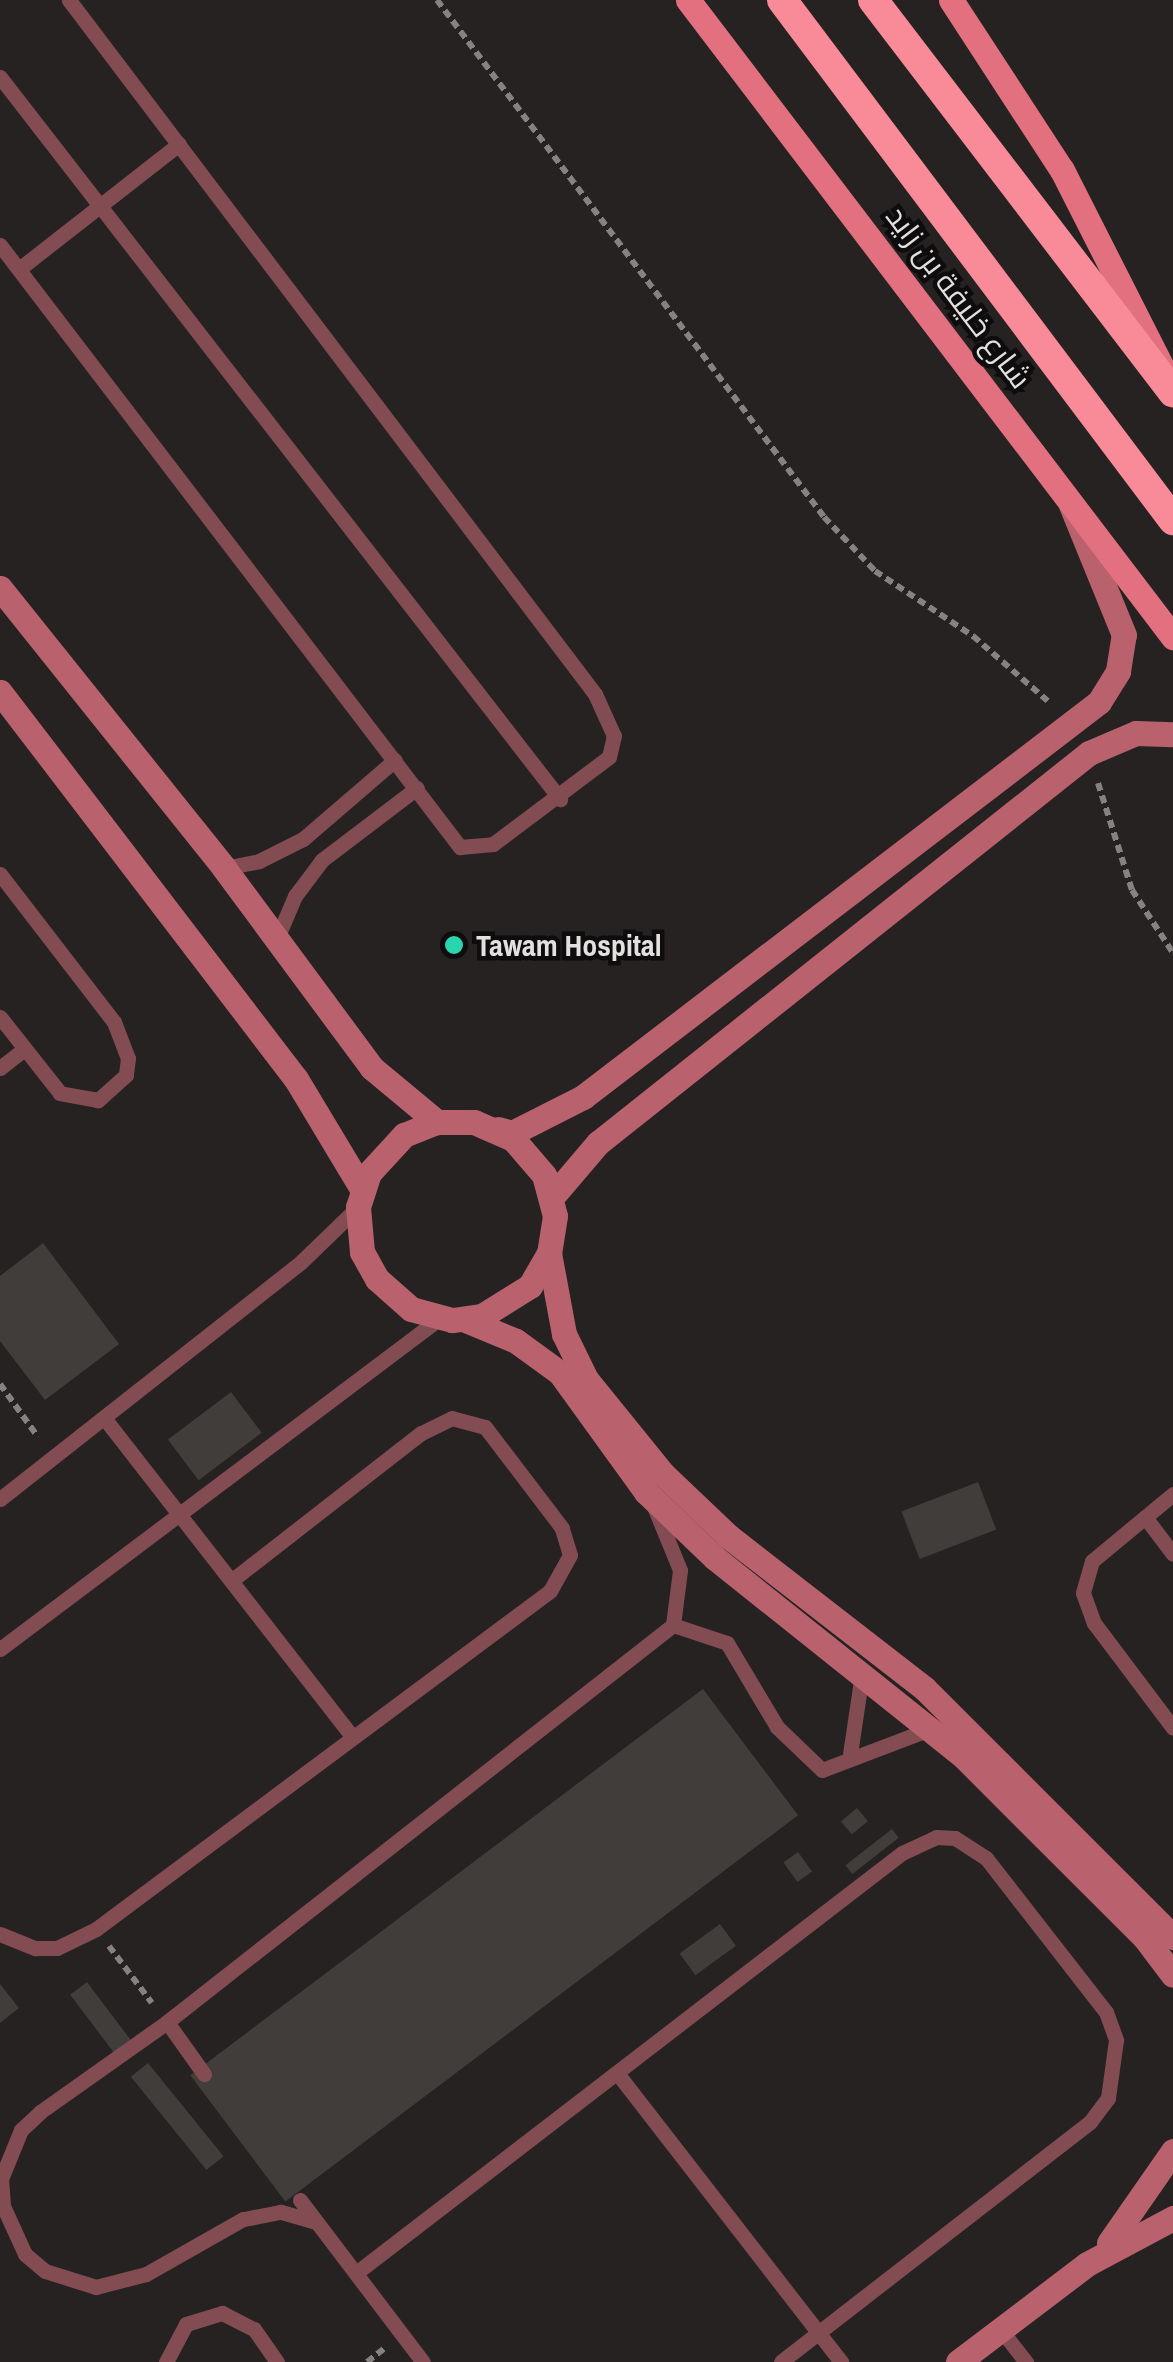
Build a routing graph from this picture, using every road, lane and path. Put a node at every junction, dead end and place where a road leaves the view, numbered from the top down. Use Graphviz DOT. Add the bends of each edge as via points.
graph roads {
  1 [pos="69,0"];
  2 [pos="438,0"];
  3 [pos="688,0"];
  4 [pos="782,0"];
  5 [pos="872,0"];
  6 [pos="951,0"];
  7 [pos="0,78"];
  8 [pos="179,144"];
  9 [pos="98,204"];
  10 [pos="0,245"];
  11 [pos="19,269"];
  12 [pos="1173,393"];
  13 [pos="1069,500"];
  14 [pos="1173,520"];
  15 [pos="0,588"];
  16 [pos="1173,637"];
  17 [pos="0,692"];
  18 [pos="1070,725"];
  19 [pos="1173,734"];
  20 [pos="1089,752"];
  21 [pos="395,760"];
  22 [pos="417,788"];
  23 [pos="560,799"];
  24 [pos="224,868"];
  25 [pos="0,874"];
  26 [pos="277,938"];
  27 [pos="1173,953"];
  28 [pos="0,1017"];
  29 [pos="24,1049"];
  30 [pos="0,1068"];
  31 [pos="437,1122"];
  32 [pos="493,1128"];
  33 [pos="552,1197"];
  34 [pos="360,1198"];
  35 [pos="549,1253"];
  36 [pos="451,1318"];
  37 [pos="0,1384"];
  38 [pos="105,1419"];
  39 [pos="54,1458"];
  40 [pos="646,1492"];
  41 [pos="1173,1494"];
  42 [pos="0,1498"];
  43 [pos="181,1514"];
  44 [pos="1145,1517"];
  45 [pos="1173,1554"];
  46 [pos="232,1580"];
  47 [pos="673,1625"];
  48 [pos="0,1649"];
  49 [pos="862,1674"];
  50 [pos="932,1728"];
  51 [pos="1173,1728"];
  52 [pos="352,1737"];
  53 [pos="850,1754"];
  54 [pos="96,1929"];
  55 [pos="0,1934"];
  56 [pos="1173,1937"];
  57 [pos="1173,1975"];
  58 [pos="166,2022"];
  59 [pos="618,2072"];
  60 [pos="204,2074"];
  61 [pos="1173,2151"];
  62 [pos="300,2200"];
  63 [pos="1173,2218"];
  64 [pos="316,2222"];
  65 [pos="1088,2264"];
  66 [pos="356,2273"];
  67 [pos="1000,2330"];
  68 [pos="818,2333"];
  69 [pos="166,2362"];
  70 [pos="277,2362"];
  71 [pos="423,2362"];
  72 [pos="780,2362"];
  73 [pos="841,2362"];
  74 [pos="958,2362"];
  75 [pos="1026,2362"];
  1 -- 8 [label="lane"];
  2 -- 18 [label="path" via="824,517 875,571 1003,659"];
  3 -- 13 [label="main road, شارع خليفة بن زايد"];
  4 -- 14 [label="highway, شارع خليفة بن زايد"];
  5 -- 12 [label="highway"];
  6 -- 12 [label="main road" via="1062,170"];
  7 -- 9 [label="lane"];
  8 -- 9 [label="lane"];
  8 -- 23 [label="lane" via="608,715 614,736 609,757"];
  9 -- 11 [label="lane"];
  9 -- 23 [label="lane"];
  10 -- 11 [label="lane"];
  11 -- 21 [label="lane"];
  13 -- 16 [label="main road, شارع خليفة بن زايد"];
  13 -- 18 [label="street" via="1124,635 1110,688"];
  15 -- 24 [label="street"];
  17 -- 34 [label="street" via="296,1079"];
  18 -- 32 [label="street" via="583,1097 512,1133"];
  19 -- 20 [label="street" via="1136,732"];
  20 -- 27 [label="path" via="1132,890"];
  20 -- 33 [label="street" via="598,1143"];
  21 -- 22 [label="lane"];
  21 -- 24 [label="lane" via="303,839 259,861"];
  22 -- 23 [label="lane" via="452,838 470,851 493,844"];
  22 -- 26 [label="lane" via="322,860 295,896"];
  24 -- 26 [label="street"];
  25 -- 29 [label="lane" via="114,1022 128,1058 126,1075 98,1100 78,1101 60,1093"];
  26 -- 31 [label="street" via="372,1068"];
  28 -- 29 [label="lane"];
  29 -- 30 [label="lane"];
  31 -- 32 [label="street"];
  31 -- 34 [label="street" via="390,1146"];
  32 -- 33 [label="street" via="531,1155"];
  33 -- 35 [label="street"];
  34 -- 36 [label="street" via="362,1252 376,1279 411,1308"];
  34 -- 38 [label="lane" via="301,1262"];
  35 -- 36 [label="street" via="516,1299"];
  35 -- 56 [label="street" via="564,1334 580,1368 663,1474 759,1562 925,1689"];
  36 -- 40 [label="street" via="516,1341 560,1374"];
  36 -- 43 [label="lane"];
  37 -- 39 [label="path"];
  38 -- 39 [label="lane"];
  38 -- 43 [label="lane"];
  39 -- 42 [label="lane"];
  40 -- 47 [label="lane" via="680,1570"];
  40 -- 49 [label="street" via="715,1558"];
  41 -- 44 [label="lane"];
  43 -- 46 [label="lane"];
  43 -- 48 [label="lane"];
  44 -- 45 [label="lane"];
  44 -- 51 [label="lane" via="1092,1561 1083,1592 1094,1623"];
  46 -- 52 [label="lane"];
  46 -- 52 [label="lane" via="435,1423 469,1420 484,1428 526,1479 568,1540 560,1581"];
  47 -- 53 [label="lane" via="726,1643 768,1715 815,1766 830,1770"];
  47 -- 58 [label="lane"];
  49 -- 50 [label="street"];
  49 -- 53 [label="lane"];
  50 -- 53 [label="lane"];
  50 -- 57 [label="street" via="1145,1938"];
  52 -- 54 [label="lane"];
  54 -- 55 [label="lane" via="57,1948 35,1948"];
  54 -- 58 [label="path"];
  58 -- 60 [label="lane"];
  58 -- 64 [label="lane" via="21,2130 1,2179 2,2206 25,2254 69,2282 122,2284 243,2219 280,2212"];
  59 -- 66 [label="lane"];
  59 -- 68 [label="lane"];
  59 -- 68 [label="lane" via="902,1854 936,1837 955,1838 986,1858 1089,1988 1116,2040 1117,2070 1090,2122"];
  61 -- 65 [label="street" via="1139,2206"];
  62 -- 64 [label="lane"];
  63 -- 65 [label="street"];
  64 -- 66 [label="lane"];
  65 -- 67 [label="street"];
  66 -- 71 [label="lane"];
  67 -- 74 [label="street"];
  67 -- 75 [label="lane"];
  68 -- 72 [label="lane"];
  68 -- 73 [label="lane"];
  69 -- 70 [label="lane" via="186,2324 222,2313 254,2330"];
}
